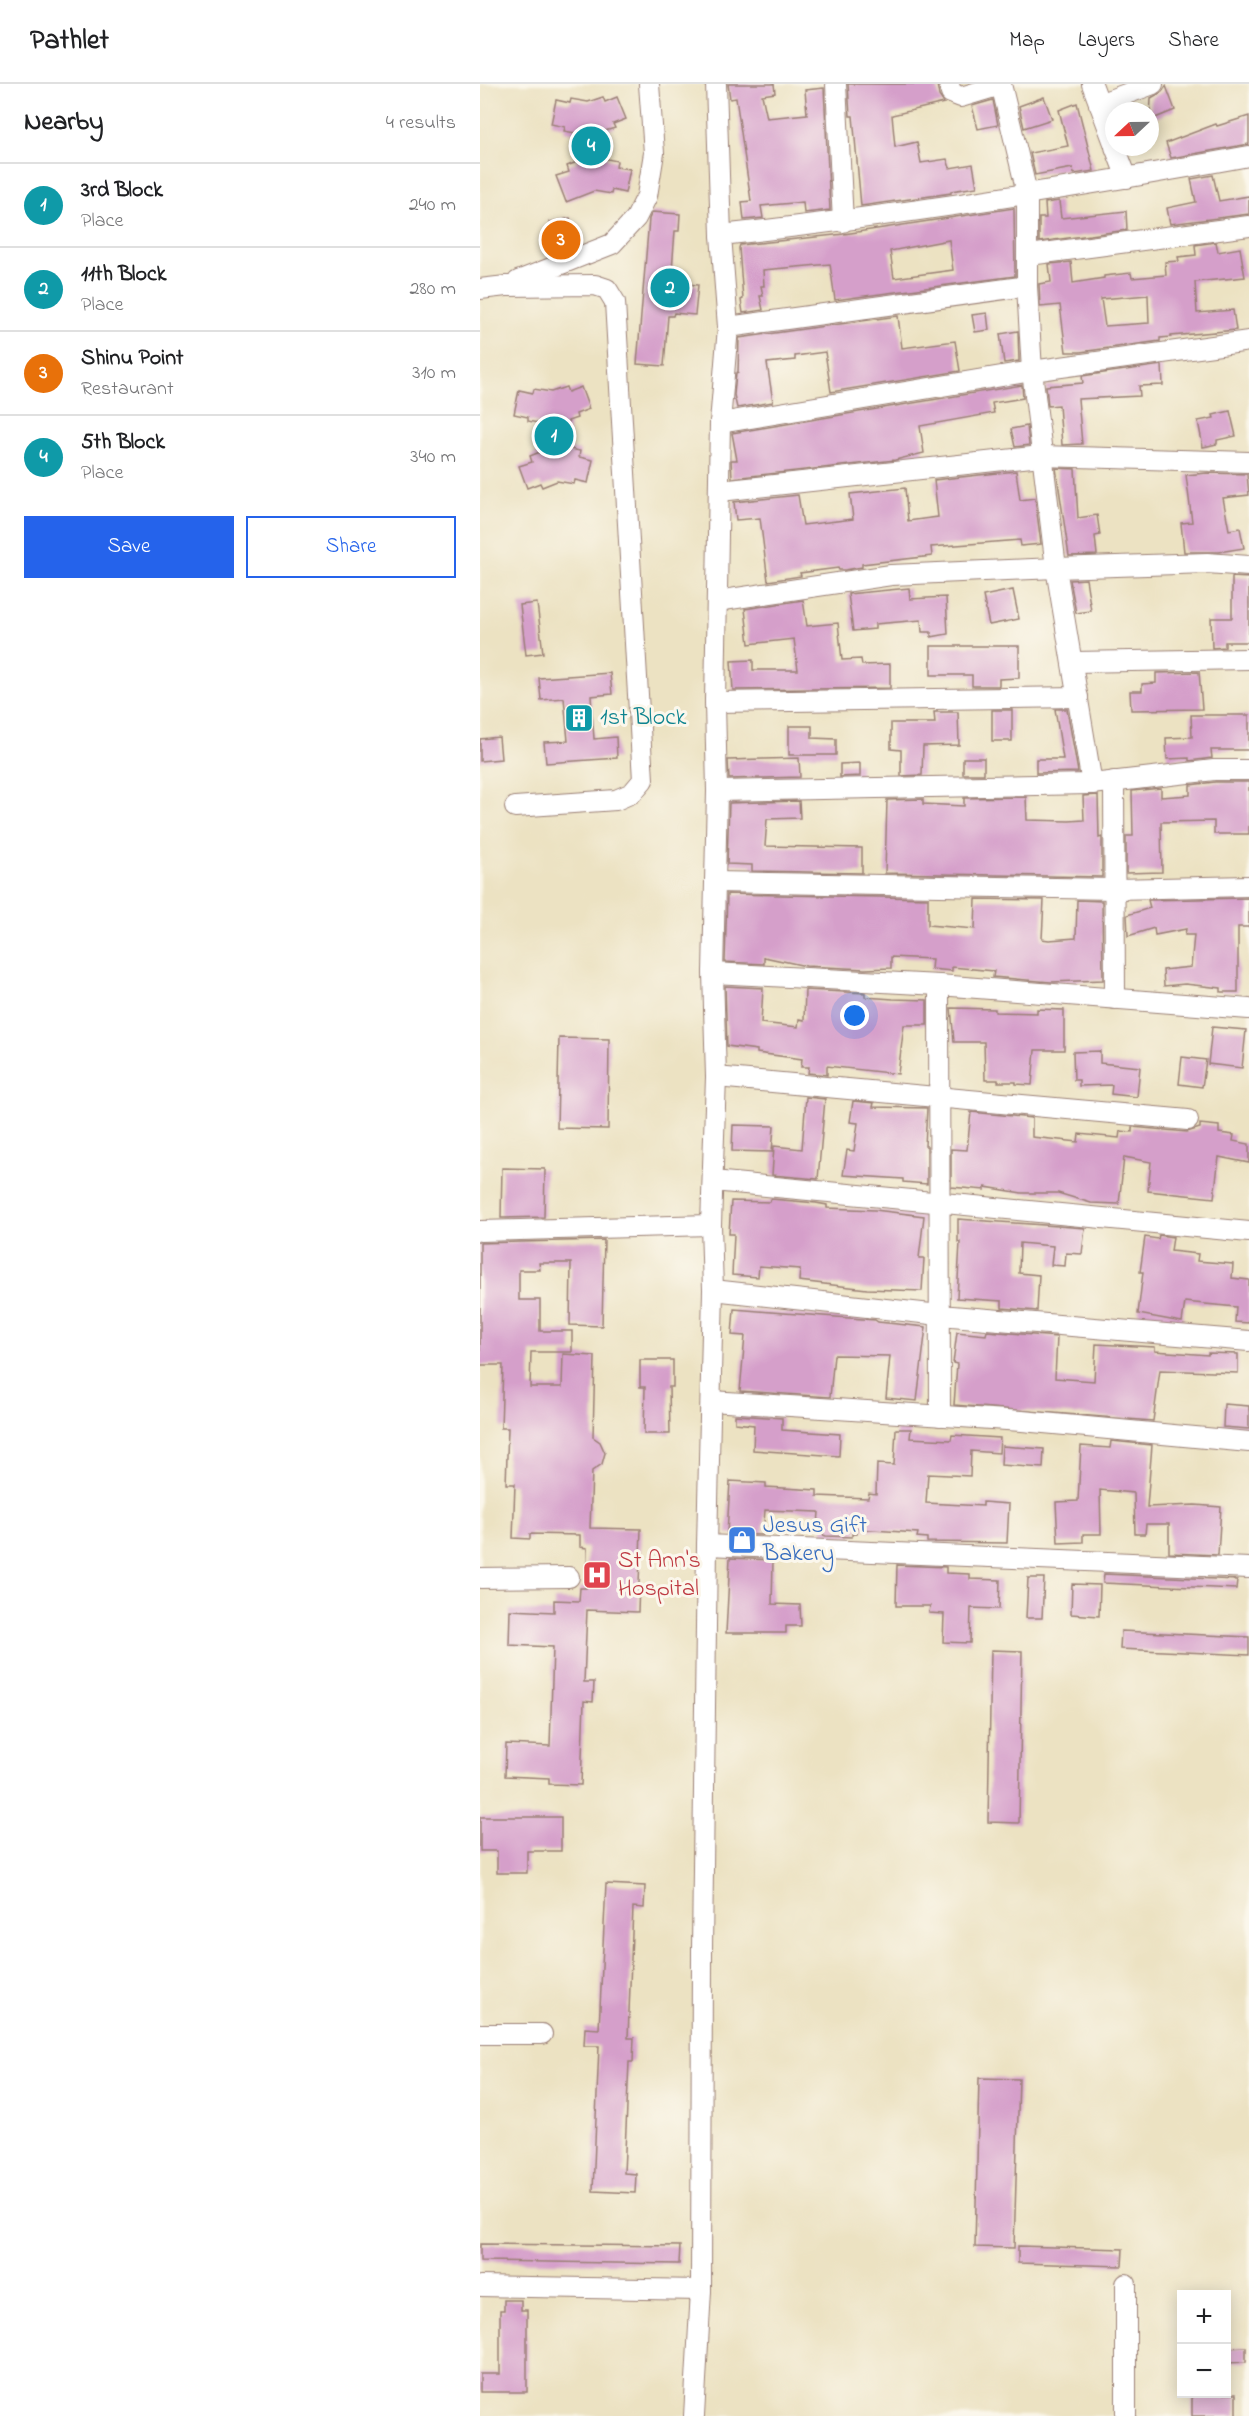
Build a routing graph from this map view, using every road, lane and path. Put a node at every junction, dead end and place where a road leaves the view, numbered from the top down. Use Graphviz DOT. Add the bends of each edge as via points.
graph roads {
  1 [pos="649,84"];
  2 [pos="716,84"];
  3 [pos="836,84"];
  4 [pos="949,84"];
  5 [pos="1092,84"];
  6 [pos="1153,84"];
  7 [pos="1001,85"];
  8 [pos="1099,104"];
  9 [pos="1105,119"];
  10 [pos="1119,156"];
  11 [pos="1249,156"];
  12 [pos="1127,178"];
  13 [pos="1027,193"];
  14 [pos="843,222"];
  15 [pos="1249,226"];
  16 [pos="721,235"];
  17 [pos="1029,255"];
  18 [pos="506,286"];
  19 [pos="1027,286"];
  20 [pos="480,289"];
  21 [pos="728,327"];
  22 [pos="1249,341"];
  23 [pos="1032,371"];
  24 [pos="720,423"];
  25 [pos="1041,456"];
  26 [pos="1249,462"];
  27 [pos="720,491"];
  28 [pos="1249,566"];
  29 [pos="1056,568"];
  30 [pos="717,601"];
  31 [pos="1249,660"];
  32 [pos="1073,662"];
  33 [pos="1078,697"];
  34 [pos="716,702"];
  35 [pos="1249,770"];
  36 [pos="1114,781"];
  37 [pos="1092,784"];
  38 [pos="717,791"];
  39 [pos="515,807"];
  40 [pos="715,882"];
  41 [pos="1249,886"];
  42 [pos="1115,889"];
  43 [pos="713,973"];
  44 [pos="939,985"];
  45 [pos="1115,999"];
  46 [pos="1249,1009"];
  47 [pos="716,1077"];
  48 [pos="939,1096"];
  49 [pos="1188,1120"];
  50 [pos="713,1181"];
  51 [pos="940,1202"];
  52 [pos="711,1225"];
  53 [pos="480,1231"];
  54 [pos="1249,1232"];
  55 [pos="712,1290"];
  56 [pos="940,1315"];
  57 [pos="1249,1341"];
  58 [pos="711,1401"];
  59 [pos="940,1416"];
  60 [pos="1249,1442"];
  61 [pos="707,1545"];
  62 [pos="1249,1568"];
  63 [pos="569,1577"];
  64 [pos="480,1578"];
  65 [pos="480,2034"];
  66 [pos="542,2034"];
  67 [pos="1126,2284"];
  68 [pos="480,2286"];
  69 [pos="701,2290"];
  70 [pos="694,2416"];
  71 [pos="1126,2416"];
  1 -- 18 [label="street" via="654,153 647,196 636,219 612,244"];
  2 -- 16 [label="street"];
  3 -- 14 [label="street"];
  4 -- 7 [label="street" via="951,93 961,98"];
  5 -- 8 [label="street"];
  6 -- 8 [label="street"];
  7 -- 13 [label="street"];
  8 -- 9 [label="street"];
  10 -- 12 [label="street"];
  11 -- 12 [label="street"];
  12 -- 13 [label="street"];
  13 -- 14 [label="street"];
  13 -- 17 [label="street"];
  14 -- 16 [label="street"];
  15 -- 17 [label="street"];
  16 -- 21 [label="street"];
  17 -- 19 [label="street"];
  18 -- 20 [label="street"];
  18 -- 39 [label="street" via="595,285 607,289 615,302 643,780 632,793 616,801"];
  19 -- 21 [label="street"];
  19 -- 23 [label="street"];
  21 -- 24 [label="street"];
  22 -- 23 [label="street"];
  23 -- 24 [label="street"];
  23 -- 25 [label="street"];
  24 -- 27 [label="street"];
  25 -- 26 [label="street"];
  25 -- 27 [label="street"];
  25 -- 29 [label="street"];
  27 -- 30 [label="street"];
  28 -- 29 [label="street" via="1207,563"];
  29 -- 30 [label="street" via="912,573"];
  29 -- 32 [label="street"];
  30 -- 34 [label="street"];
  31 -- 32 [label="street"];
  32 -- 33 [label="street"];
  33 -- 34 [label="street"];
  33 -- 37 [label="street"];
  34 -- 38 [label="street"];
  35 -- 36 [label="street"];
  36 -- 37 [label="street"];
  36 -- 42 [label="street"];
  37 -- 38 [label="street"];
  38 -- 40 [label="street"];
  40 -- 42 [label="street"];
  40 -- 43 [label="street"];
  41 -- 42 [label="street"];
  42 -- 45 [label="street"];
  43 -- 44 [label="street"];
  43 -- 47 [label="street"];
  44 -- 45 [label="street"];
  44 -- 48 [label="street"];
  45 -- 46 [label="street"];
  47 -- 48 [label="street"];
  47 -- 50 [label="street"];
  48 -- 49 [label="street"];
  48 -- 51 [label="street"];
  50 -- 51 [label="street"];
  50 -- 52 [label="street"];
  51 -- 54 [label="street"];
  51 -- 56 [label="street"];
  52 -- 53 [label="street"];
  52 -- 55 [label="street"];
  55 -- 56 [label="street"];
  55 -- 58 [label="street"];
  56 -- 57 [label="street"];
  56 -- 59 [label="street"];
  58 -- 59 [label="street"];
  58 -- 61 [label="street"];
  59 -- 60 [label="street"];
  61 -- 62 [label="street"];
  61 -- 69 [label="street"];
  63 -- 64 [label="street"];
  65 -- 66 [label="street"];
  67 -- 71 [label="street"];
  68 -- 69 [label="street"];
  69 -- 70 [label="street"];
}
